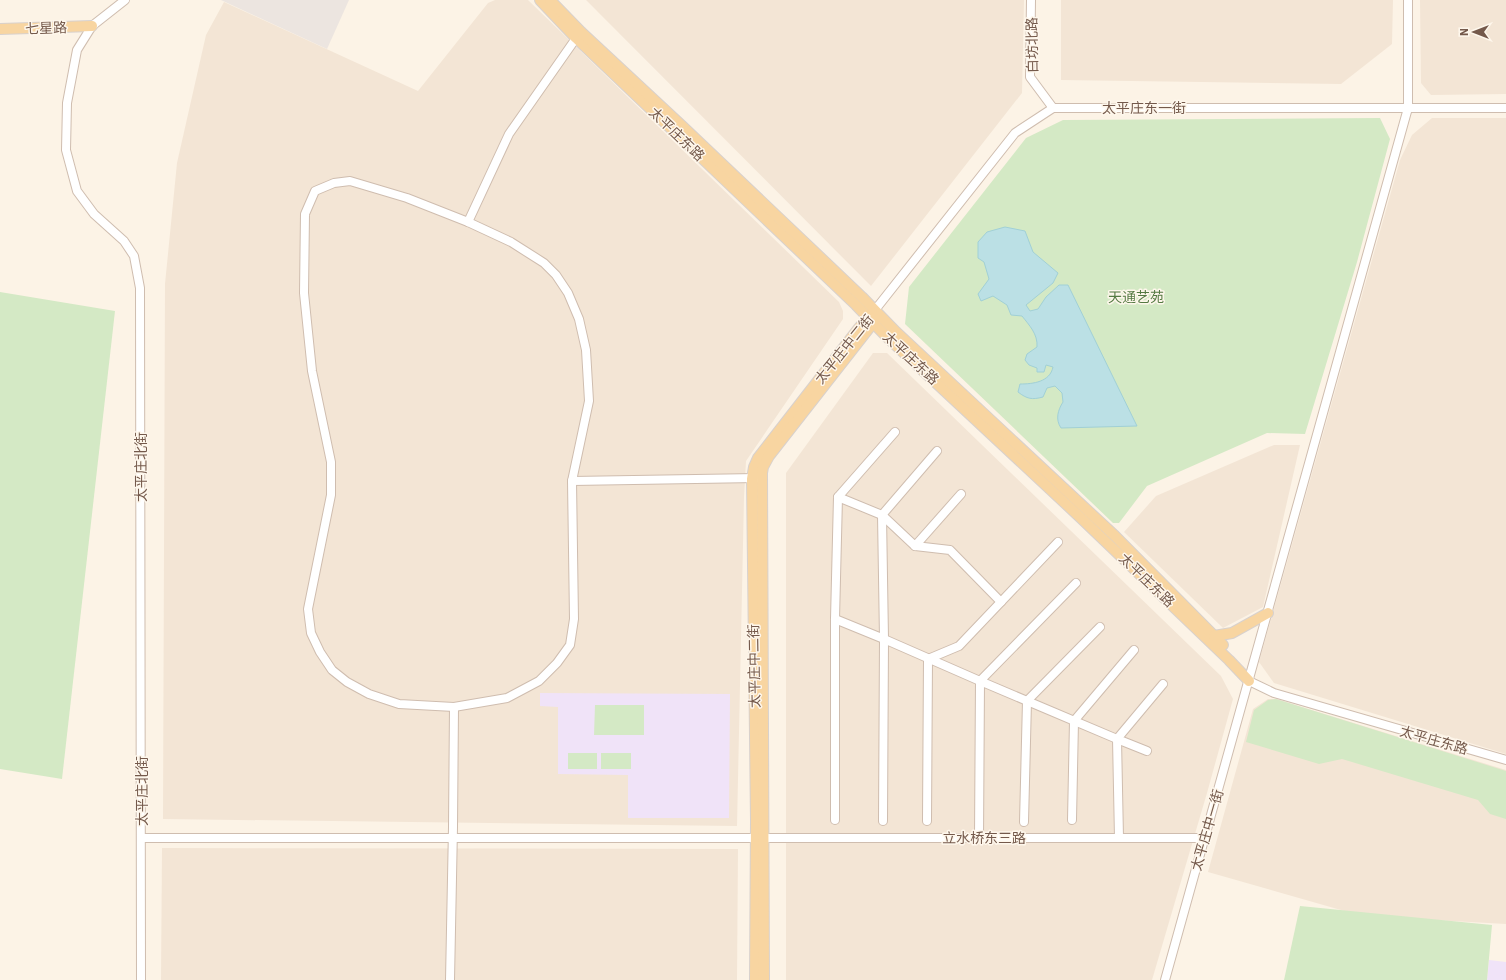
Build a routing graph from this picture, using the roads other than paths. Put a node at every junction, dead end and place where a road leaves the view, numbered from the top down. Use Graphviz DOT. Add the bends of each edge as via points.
graph roads {
  1 [pos="125,0"];
  2 [pos="540,0"];
  3 [pos="550,0"];
  4 [pos="1031,0"];
  5 [pos="1408,0"];
  6 [pos="92,26"];
  7 [pos="0,29"];
  8 [pos="579,35"];
  9 [pos="1053,108"];
  10 [pos="1408,108"];
  11 [pos="1506,108"];
  12 [pos="468,222"];
  13 [pos="872,317"];
  14 [pos="895,432"];
  15 [pos="937,451"];
  16 [pos="757,478"];
  17 [pos="572,481"];
  18 [pos="961,494"];
  19 [pos="838,497"];
  20 [pos="882,515"];
  21 [pos="1058,542"];
  22 [pos="915,546"];
  23 [pos="1076,583"];
  24 [pos="1001,602"];
  25 [pos="1268,613"];
  26 [pos="835,619"];
  27 [pos="1100,627"];
  28 [pos="1214,636"];
  29 [pos="884,639"];
  30 [pos="1134,650"];
  31 [pos="928,659"];
  32 [pos="980,681"];
  33 [pos="1249,681"];
  34 [pos="1163,684"];
  35 [pos="1027,701"];
  36 [pos="454,707"];
  37 [pos="1074,721"];
  38 [pos="1117,739"];
  39 [pos="1147,751"];
  40 [pos="1506,760"];
  41 [pos="835,820"];
  42 [pos="1072,820"];
  43 [pos="883,821"];
  44 [pos="927,821"];
  45 [pos="1024,822"];
  46 [pos="760,837"];
  47 [pos="142,838"];
  48 [pos="453,838"];
  49 [pos="979,838"];
  50 [pos="1119,838"];
  51 [pos="1204,838"];
  52 [pos="141,980"];
  53 [pos="450,980"];
  54 [pos="755,980"];
  55 [pos="764,980"];
  56 [pos="1166,980"];
  1 -- 6 [label="street, 太平庄北街"];
  2 -- 8 [label="main road, 太平庄东路"];
  3 -- 8 [label="main road, 太平庄东路"];
  4 -- 9 [label="street, 白坊北路" via="1030,77"];
  5 -- 10 [label="street, 太平庄中一街"];
  6 -- 7 [label="main road, 七星路"];
  6 -- 47 [label="street, 太平庄北街" via="77,50 67,103 66,150 77,191 94,214 124,241 134,256 140,288"];
  8 -- 12 [label="street" via="510,134"];
  8 -- 13 [label="main road, 太平庄东路"];
  9 -- 10 [label="street, 太平庄东一街"];
  9 -- 13 [label="street" via="1014,133"];
  10 -- 11 [label="street, 太平庄东一街"];
  10 -- 25 [label="street, 太平庄中一街"];
  12 -- 17 [label="street" via="511,242 544,263 568,293 579,318 586,350 589,401"];
  12 -- 36 [label="street" via="407,198 350,181 334,183 316,191 305,214 304,293 312,371 331,462 331,495 308,609 311,633 332,670 369,694 399,704"];
  13 -- 16 [label="main road, 太平庄中二街" via="758,458 754,467"];
  13 -- 28 [label="main road, 太平庄东路" via="896,332 1115,536"];
  13 -- 33 [label="main road, 太平庄东路"];
  14 -- 19 [label="street"];
  15 -- 20 [label="street"];
  16 -- 17 [label="street"];
  16 -- 46 [label="main road, 太平庄中二街"];
  17 -- 36 [label="street" via="574,619 570,645 539,681 507,698"];
  18 -- 22 [label="street"];
  19 -- 20 [label="street"];
  19 -- 26 [label="street"];
  20 -- 22 [label="street"];
  20 -- 29 [label="street"];
  21 -- 24 [label="street"];
  22 -- 24 [label="street" via="950,550"];
  23 -- 32 [label="street"];
  24 -- 31 [label="street" via="959,646"];
  25 -- 28 [label="main road" via="1232,633"];
  25 -- 33 [label="street, 太平庄中一街"];
  26 -- 29 [label="street"];
  26 -- 41 [label="street"];
  27 -- 35 [label="street"];
  28 -- 33 [label="main road, 太平庄东路" via="1239,661"];
  29 -- 31 [label="street"];
  29 -- 43 [label="street"];
  30 -- 37 [label="street"];
  31 -- 32 [label="street"];
  31 -- 44 [label="street"];
  32 -- 35 [label="street"];
  32 -- 49 [label="street"];
  33 -- 40 [label="street, 太平庄东路" via="1274,693"];
  33 -- 51 [label="street, 太平庄中一街"];
  34 -- 38 [label="street"];
  35 -- 37 [label="street"];
  35 -- 45 [label="street"];
  36 -- 48 [label="street"];
  37 -- 38 [label="street"];
  37 -- 42 [label="street"];
  38 -- 39 [label="street"];
  38 -- 50 [label="street"];
  46 -- 48 [label="street, 立水桥东三路"];
  46 -- 49 [label="street, 立水桥东三路"];
  46 -- 54 [label="main road, 太平庄中二街"];
  46 -- 55 [label="main road, 太平庄中二街"];
  47 -- 48 [label="street, 立水桥东三路"];
  47 -- 52 [label="street, 太平庄北街"];
  48 -- 53 [label="street"];
  49 -- 50 [label="street, 立水桥东三路"];
  50 -- 51 [label="street, 立水桥东三路"];
  51 -- 56 [label="street, 太平庄中一街"];
}
